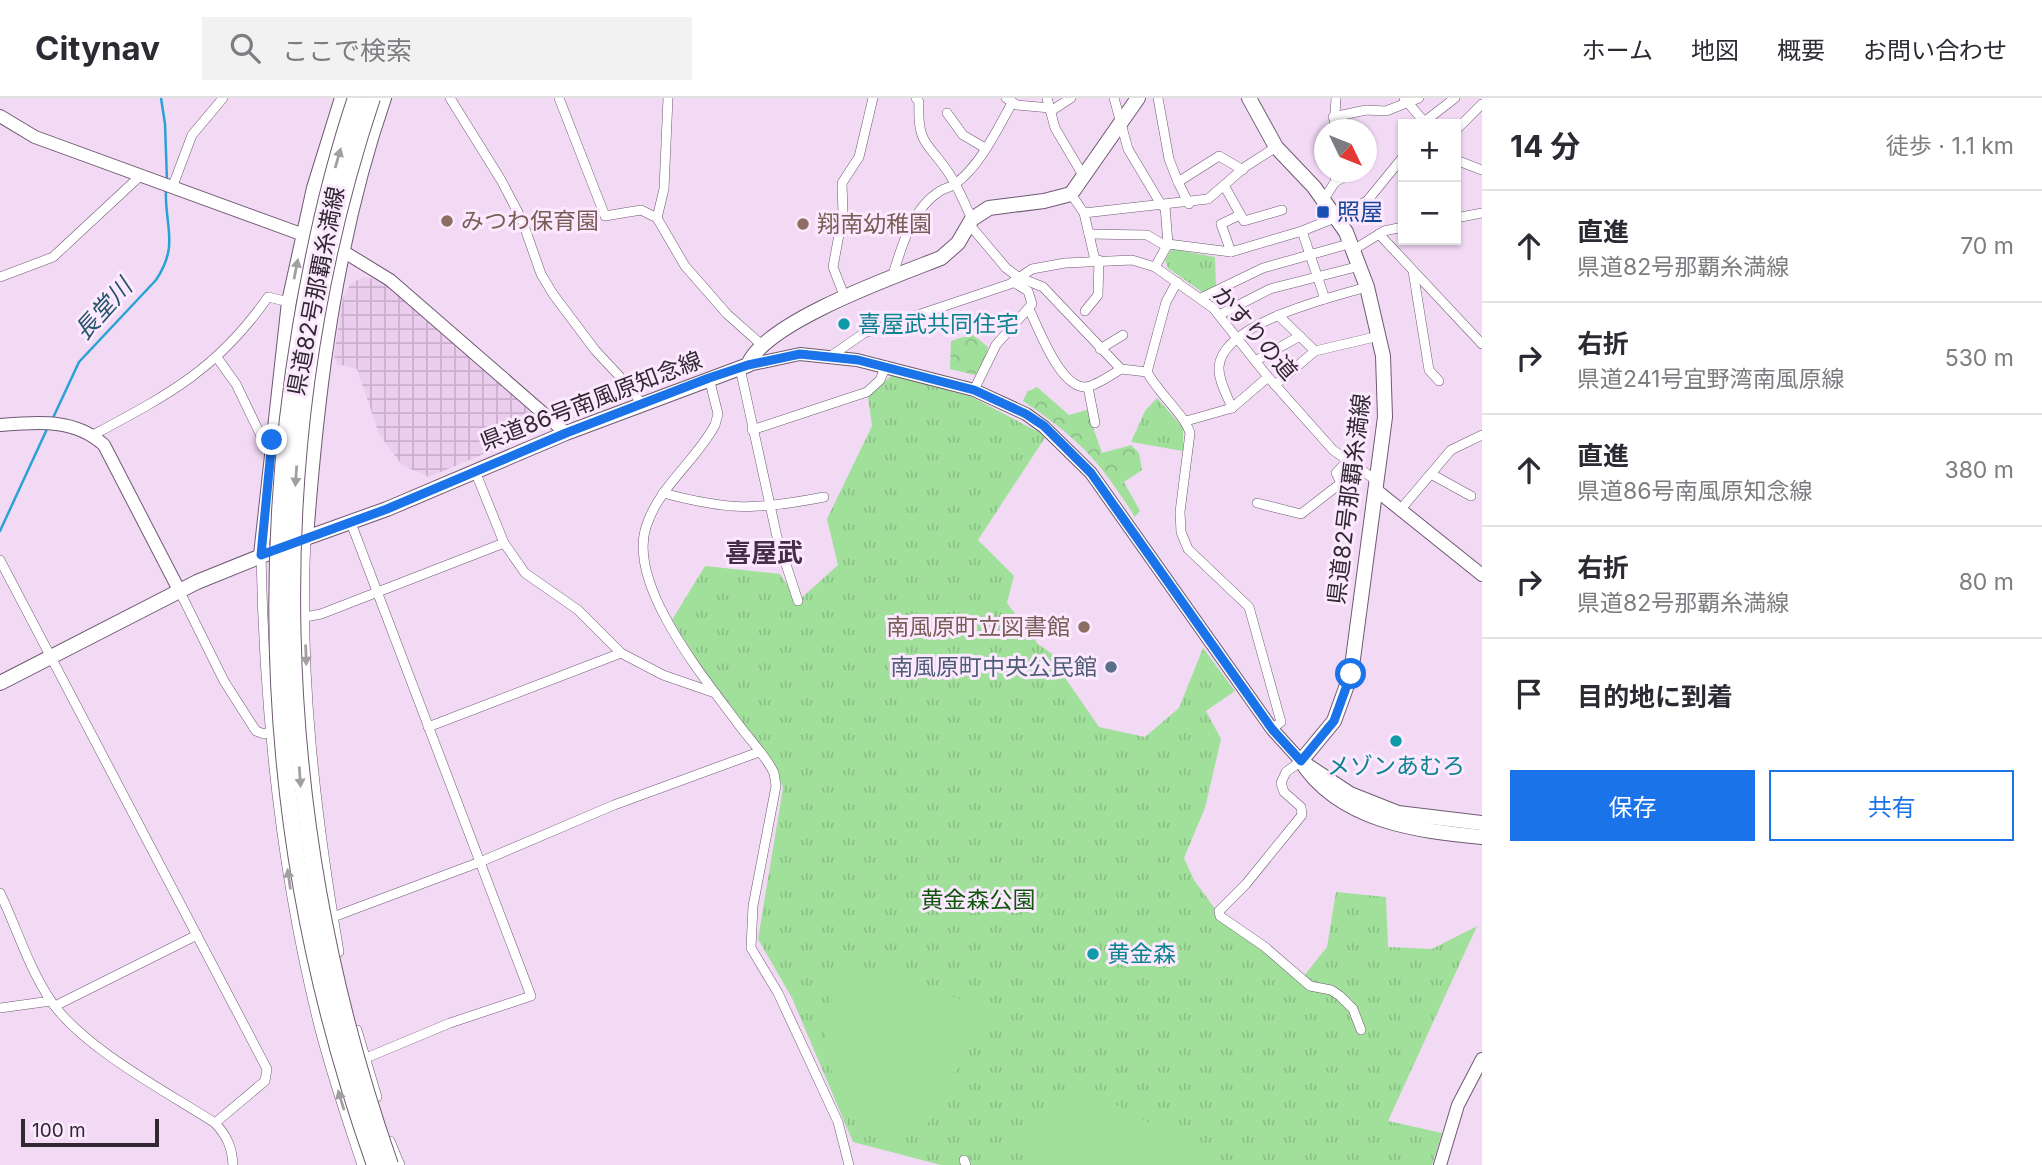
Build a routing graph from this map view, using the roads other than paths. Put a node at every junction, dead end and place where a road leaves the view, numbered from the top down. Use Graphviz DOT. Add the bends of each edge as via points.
graph roads {
  1 [pos="223,98"];
  2 [pos="342,98"];
  3 [pos="356,98"];
  4 [pos="372,98"];
  5 [pos="384,98"];
  6 [pos="450,98"];
  7 [pos="559,98"];
  8 [pos="668,98"];
  9 [pos="873,98"];
  10 [pos="916,98"];
  11 [pos="1071,98"];
  12 [pos="1114,98"];
  13 [pos="1138,98"];
  14 [pos="1158,98"];
  15 [pos="1249,98"];
  16 [pos="1336,98"];
  17 [pos="1419,98"];
  18 [pos="1455,98"];
  19 [pos="1009,101"];
  20 [pos="1407,101"];
  21 [pos="1482,104"];
  22 [pos="1049,106"];
  23 [pos="947,113"];
  24 [pos="0,116"];
  25 [pos="1333,117"];
  26 [pos="1422,119"];
  27 [pos="1430,119"];
  28 [pos="1461,125"];
  29 [pos="1121,126"];
  30 [pos="1276,147"];
  31 [pos="985,148"];
  32 [pos="1461,162"];
  33 [pos="1398,163"];
  34 [pos="1243,170"];
  35 [pos="1482,170"];
  36 [pos="139,177"];
  37 [pos="1084,177"];
  38 [pos="1178,182"];
  39 [pos="1335,183"];
  40 [pos="955,184"];
  41 [pos="1224,187"];
  42 [pos="172,188"];
  43 [pos="1071,194"];
  44 [pos="1324,200"];
  45 [pos="1189,204"];
  46 [pos="1164,206"];
  47 [pos="1282,210"];
  48 [pos="1084,213"];
  49 [pos="1482,213"];
  50 [pos="1240,215"];
  51 [pos="1337,217"];
  52 [pos="1461,217"];
  53 [pos="657,218"];
  54 [pos="970,222"];
  55 [pos="1398,229"];
  56 [pos="1302,231"];
  57 [pos="1089,234"];
  58 [pos="1379,234"];
  59 [pos="303,235"];
  60 [pos="1167,245"];
  61 [pos="1353,246"];
  62 [pos="344,250"];
  63 [pos="1231,252"];
  64 [pos="1310,255"];
  65 [pos="1097,260"];
  66 [pos="1360,266"];
  67 [pos="1155,267"];
  68 [pos="1413,271"];
  69 [pos="897,276"];
  70 [pos="0,277"];
  71 [pos="1318,277"];
  72 [pos="1015,279"];
  73 [pos="1177,282"];
  74 [pos="1367,287"];
  75 [pos="845,298"];
  76 [pos="1201,298"];
  77 [pos="1325,299"];
  78 [pos="289,302"];
  79 [pos="1029,309"];
  80 [pos="1085,311"];
  81 [pos="1219,315"];
  82 [pos="1278,315"];
  83 [pos="1123,335"];
  84 [pos="1379,336"];
  85 [pos="1300,337"];
  86 [pos="1237,339"];
  87 [pos="1482,344"];
  88 [pos="763,346"];
  89 [pos="1100,349"];
  90 [pos="1315,351"];
  91 [pos="831,356"];
  92 [pos="218,359"];
  93 [pos="1255,361"];
  94 [pos="744,366"];
  95 [pos="886,366"];
  96 [pos="1121,369"];
  97 [pos="1147,372"];
  98 [pos="1268,377"];
  99 [pos="709,378"];
  100 [pos="1439,382"];
  101 [pos="1275,385"];
  102 [pos="1088,387"];
  103 [pos="974,390"];
  104 [pos="641,405"];
  105 [pos="1232,408"];
  106 [pos="1186,421"];
  107 [pos="1095,423"];
  108 [pos="0,425"];
  109 [pos="752,430"];
  110 [pos="566,433"];
  111 [pos="93,435"];
  112 [pos="1482,435"];
  113 [pos="272,440"];
  114 [pos="1346,462"];
  115 [pos="475,471"];
  116 [pos="1431,474"];
  117 [pos="1376,485"];
  118 [pos="663,493"];
  119 [pos="1472,496"];
  120 [pos="824,497"];
  121 [pos="1257,503"];
  122 [pos="770,508"];
  123 [pos="1401,509"];
  124 [pos="351,523"];
  125 [pos="306,538"];
  126 [pos="504,543"];
  127 [pos="261,555"];
  128 [pos="0,560"];
  129 [pos="1482,575"];
  130 [pos="179,590"];
  131 [pos="377,592"];
  132 [pos="798,601"];
  133 [pos="305,617"];
  134 [pos="621,653"];
  135 [pos="51,657"];
  136 [pos="0,683"];
  137 [pos="715,693"];
  138 [pos="428,727"];
  139 [pos="1272,729"];
  140 [pos="270,732"];
  141 [pos="759,752"];
  142 [pos="1301,761"];
  143 [pos="1482,822"];
  144 [pos="1482,837"];
  145 [pos="480,862"];
  146 [pos="0,893"];
  147 [pos="333,917"];
  148 [pos="197,935"];
  149 [pos="53,1004"];
  150 [pos="0,1008"];
  151 [pos="1361,1030"];
  152 [pos="366,1058"];
  153 [pos="1482,1059"];
  154 [pos="215,1123"];
  155 [pos="233,1165"];
  156 [pos="362,1165"];
  157 [pos="375,1165"];
  158 [pos="390,1165"];
  159 [pos="400,1165"];
  160 [pos="849,1165"];
  161 [pos="1440,1165"];
  1 -- 42 [label="street" via="192,135"];
  2 -- 59 [label="main road, 県道82号那覇糸満線"];
  157 -- 3 [label="highway, one-way, bridge" via="332,1030 300,882 275,634 281,471 295,364 328,194"];
  4 -- 158 [label="highway, one-way, bridge" via="343,197 309,366 296,468 291,634 302,794 315,878 346,1026"];
  5 -- 62 [label="main road, 県道82号那覇糸満線"];
  6 -- 104 [label="street" via="522,220 541,274"];
  7 -- 53 [label="street" via="605,216 641,210"];
  8 -- 53 [label="street" via="664,189"];
  9 -- 75 [label="street" via="859,157 842,183 843,213 833,267"];
  10 -- 40 [label="street" via="924,143"];
  11 -- 22 [label="street"];
  12 -- 29 [label="street"];
  13 -- 29 [label="main road"];
  14 -- 38 [label="street"];
  15 -- 30 [label="main road, 県道82号那覇糸満線"];
  16 -- 25 [label="street"];
  17 -- 20 [label="street"];
  18 -- 27 [label="street"];
  19 -- 22 [label="street"];
  19 -- 31 [label="street"];
  20 -- 25 [label="street" via="1386,111"];
  20 -- 26 [label="street"];
  21 -- 28 [label="street"];
  22 -- 37 [label="street" via="1055,128"];
  23 -- 31 [label="street" via="963,135"];
  24 -- 36 [label="street" via="35,137"];
  29 -- 37 [label="main road"];
  29 -- 46 [label="street" via="1128,149"];
  30 -- 34 [label="street"];
  30 -- 44 [label="main road, 県道82号那覇糸満線"];
  31 -- 40 [label="street"];
  32 -- 35 [label="street"];
  33 -- 51 [label="street, かすりの道" via="1367,201"];
  34 -- 38 [label="street" via="1219,156"];
  34 -- 41 [label="street"];
  36 -- 42 [label="street"];
  36 -- 70 [label="street" via="54,257"];
  37 -- 43 [label="main road"];
  38 -- 45 [label="street"];
  39 -- 44 [label="street"];
  40 -- 54 [label="street"];
  40 -- 69 [label="street" via="930,200 915,217 902,243 894,271"];
  41 -- 45 [label="street" via="1208,199"];
  41 -- 50 [label="street"];
  42 -- 59 [label="street"];
  43 -- 48 [label="street"];
  43 -- 54 [label="main road" via="999,205"];
  44 -- 51 [label="main road, 県道82号那覇糸満線"];
  45 -- 46 [label="street"];
  46 -- 48 [label="street"];
  46 -- 60 [label="street"];
  47 -- 50 [label="street" via="1244,221"];
  48 -- 57 [label="street"];
  49 -- 52 [label="street"];
  50 -- 63 [label="street" via="1221,224"];
  51 -- 56 [label="street, かすりの道"];
  51 -- 61 [label="main road, 県道82号那覇糸満線"];
  53 -- 88 [label="street" via="685,266"];
  54 -- 69 [label="main road" via="951,251"];
  54 -- 72 [label="street"];
  55 -- 58 [label="street"];
  56 -- 63 [label="street, かすりの道"];
  56 -- 64 [label="street"];
  57 -- 60 [label="street, かすりの道" via="1147,234"];
  57 -- 65 [label="street"];
  58 -- 61 [label="street"];
  58 -- 68 [label="street"];
  59 -- 62 [label="street"];
  78 -- 59 [label="main road, 県道82号那覇糸満線, one-way"];
  60 -- 63 [label="street, かすりの道"];
  60 -- 67 [label="street"];
  61 -- 64 [label="street"];
  61 -- 66 [label="main road, 県道82号那覇糸満線"];
  62 -- 110 [label="street" via="390,280"];
  62 -- 125 [label="main road, 県道82号那覇糸満線" via="318,386"];
  64 -- 71 [label="street"];
  64 -- 76 [label="street" via="1250,273"];
  65 -- 67 [label="street" via="1132,260"];
  65 -- 72 [label="street" via="1032,269"];
  65 -- 80 [label="street" via="1098,295"];
  66 -- 71 [label="street"];
  66 -- 74 [label="main road, 県道82号那覇糸満線"];
  67 -- 73 [label="street, かすりの道"];
  68 -- 87 [label="street"];
  68 -- 100 [label="street" via="1429,370"];
  69 -- 75 [label="main road"];
  71 -- 77 [label="street"];
  71 -- 81 [label="street" via="1270,289"];
  72 -- 79 [label="street" via="1031,295"];
  72 -- 89 [label="street" via="1043,287"];
  72 -- 91 [label="street" via="864,333"];
  73 -- 76 [label="street, かすりの道"];
  73 -- 97 [label="street" via="1166,302"];
  74 -- 77 [label="street"];
  74 -- 84 [label="main road, 県道82号那覇糸満線"];
  75 -- 88 [label="main road" via="803,317"];
  76 -- 81 [label="street, かすりの道"];
  77 -- 82 [label="street"];
  78 -- 92 [label="street" via="268,298"];
  78 -- 113 [label="main road, 県道82号那覇糸満線"];
  79 -- 102 [label="street" via="1059,369 1075,385"];
  79 -- 103 [label="street" via="996,345"];
  81 -- 86 [label="street, かすりの道"];
  82 -- 85 [label="street"];
  82 -- 86 [label="street"];
  83 -- 89 [label="street"];
  84 -- 90 [label="street"];
  84 -- 117 [label="main road, 県道82号那覇糸満線" via="1385,407"];
  85 -- 90 [label="street"];
  85 -- 93 [label="street"];
  86 -- 93 [label="street, かすりの道"];
  86 -- 105 [label="street" via="1222,353 1219,365"];
  88 -- 94 [label="main road"];
  89 -- 96 [label="street"];
  90 -- 101 [label="street"];
  91 -- 94 [label="street" via="800,354"];
  91 -- 95 [label="street"];
  92 -- 111 [label="street" via="159,401"];
  92 -- 113 [label="street" via="236,384 261,439"];
  93 -- 98 [label="street, かすりの道"];
  94 -- 99 [label="main road, 県道86号南風原知念線"];
  94 -- 109 [label="street"];
  95 -- 103 [label="street"];
  95 -- 109 [label="street" via="867,392"];
  96 -- 97 [label="street"];
  96 -- 102 [label="street"];
  97 -- 106 [label="street" via="1167,403"];
  98 -- 101 [label="street, かすりの道"];
  98 -- 105 [label="street"];
  99 -- 104 [label="main road, 県道86号南風原知念線"];
  99 -- 118 [label="street" via="718,414 715,425"];
  101 -- 114 [label="street, かすりの道"];
  102 -- 107 [label="street"];
  103 -- 139 [label="street" via="1044,426 1091,473"];
  104 -- 110 [label="main road, 県道86号南風原知念線"];
  105 -- 106 [label="street"];
  106 -- 139 [label="street" via="1190,433 1181,532 1188,549 1249,607 1281,722"];
  108 -- 111 [label="street" via="69,425"];
  109 -- 122 [label="street"];
  110 -- 115 [label="main road, 県道86号南風原知念線"];
  111 -- 130 [label="street" via="104,445"];
  112 -- 116 [label="street" via="1451,450"];
  113 -- 127 [label="main road, 県道82号那覇糸満線"];
  114 -- 117 [label="street, かすりの道"];
  114 -- 121 [label="street" via="1336,473 1341,483 1301,514"];
  115 -- 124 [label="main road, 県道86号南風原知念線"];
  115 -- 126 [label="street"];
  116 -- 119 [label="street"];
  116 -- 123 [label="street"];
  117 -- 123 [label="street"];
  117 -- 142 [label="main road, 県道82号那覇糸満線" via="1351,674 1334,721"];
  118 -- 122 [label="street" via="732,508"];
  118 -- 137 [label="street" via="646,527 644,567 681,644"];
  120 -- 122 [label="street"];
  122 -- 132 [label="street"];
  123 -- 129 [label="street"];
  124 -- 125 [label="main road, 県道86号南風原知念線"];
  124 -- 131 [label="street"];
  125 -- 127 [label="main road, 県道86号南風原知念線"];
  125 -- 133 [label="street"];
  126 -- 131 [label="street"];
  126 -- 134 [label="street" via="525,573 578,610"];
  127 -- 130 [label="main road, 県道86号南風原知念線"];
  127 -- 140 [label="street"];
  128 -- 135 [label="street"];
  130 -- 135 [label="main road, 県道86号南風原知念線"];
  130 -- 140 [label="street" via="224,681 256,731"];
  131 -- 133 [label="street"];
  131 -- 138 [label="street"];
  133 -- 147 [label="street, one-way" via="309,737"];
  134 -- 137 [label="street" via="663,675"];
  134 -- 138 [label="street"];
  135 -- 136 [label="main road, 県道86号南風原知念線"];
  135 -- 148 [label="street"];
  137 -- 141 [label="street"];
  138 -- 145 [label="street"];
  139 -- 142 [label="street"];
  156 -- 140 [label="street, one-way" via="317,1020 293,911"];
  141 -- 145 [label="street" via="614,805"];
  141 -- 160 [label="street" via="771,767 776,786 751,948 778,993 838,1122"];
  142 -- 143 [label="main road" via="1350,794 1398,813"];
  142 -- 144 [label="main road" via="1326,791 1369,815 1411,828"];
  142 -- 151 [label="street" via="1286,772 1281,783 1301,807 1302,815 1219,911 1220,916 1310,986 1340,996 1353,1009"];
  145 -- 147 [label="street"];
  145 -- 152 [label="street" via="531,996"];
  146 -- 149 [label="street"];
  147 -- 152 [label="street" via="348,1004"];
  148 -- 149 [label="street"];
  148 -- 154 [label="street" via="268,1075"];
  149 -- 150 [label="street"];
  149 -- 154 [label="street" via="103,1049"];
  152 -- 159 [label="street"];
  153 -- 161 [label="street" via="1458,1105"];
  154 -- 155 [label="street" via="229,1142"];
}
